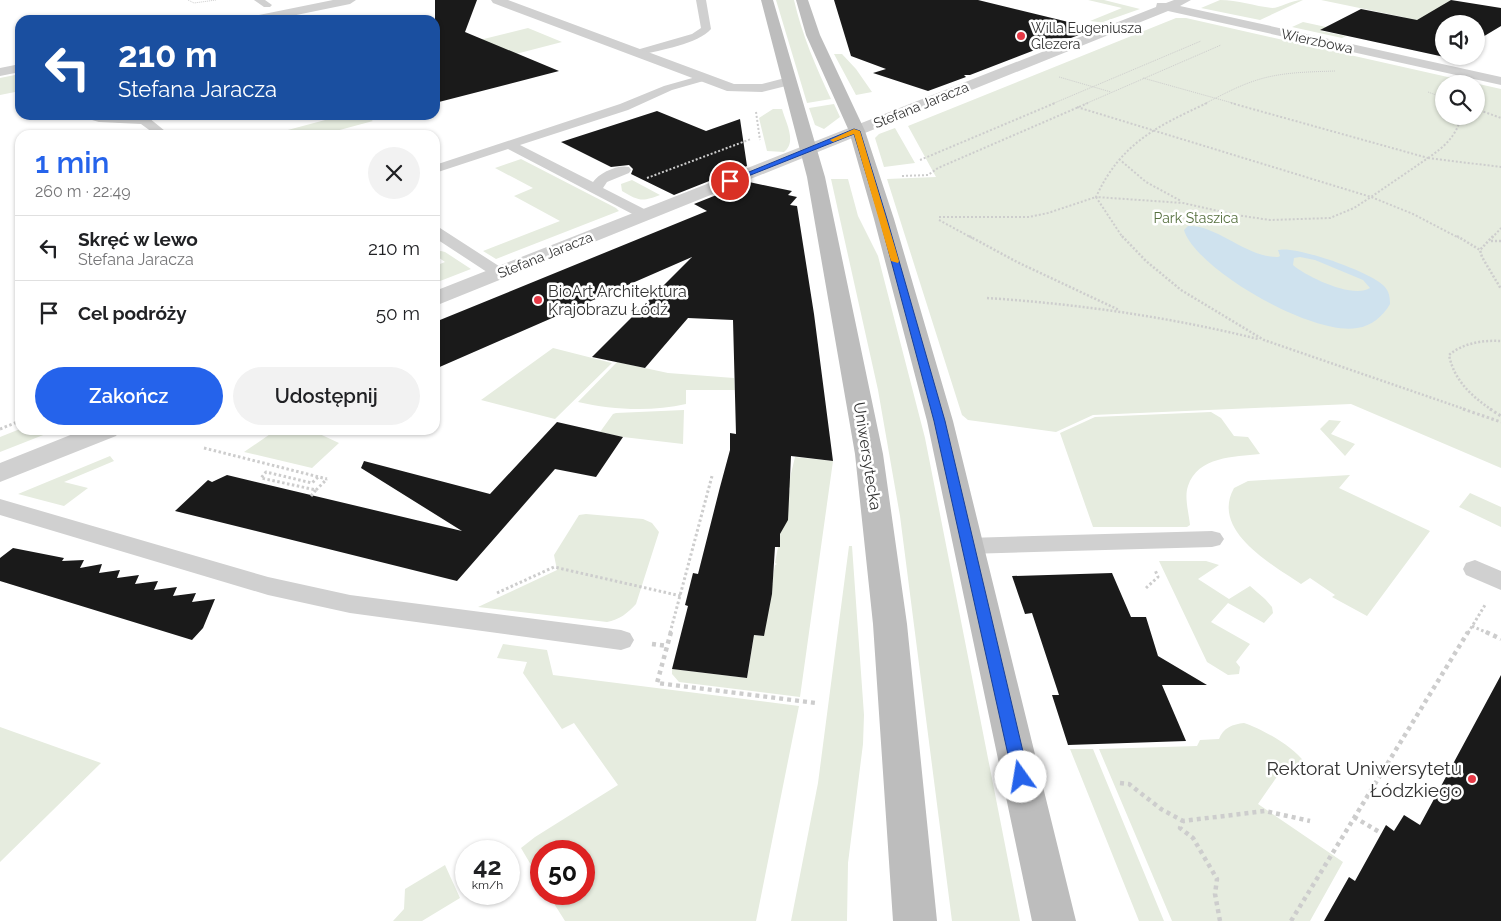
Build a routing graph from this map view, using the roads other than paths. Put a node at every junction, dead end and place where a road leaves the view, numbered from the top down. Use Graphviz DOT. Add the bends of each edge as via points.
graph roads {
  1 [pos="350,0"];
  2 [pos="497,0"];
  3 [pos="702,0"];
  4 [pos="766,0"];
  5 [pos="802,0"];
  6 [pos="1184,0"];
  7 [pos="1148,3"];
  8 [pos="1166,7"];
  9 [pos="278,15"];
  10 [pos="637,53"];
  11 [pos="15,69"];
  12 [pos="0,72"];
  13 [pos="703,78"];
  14 [pos="788,81"];
  15 [pos="1501,81"];
  16 [pos="140,120"];
  17 [pos="158,130"];
  18 [pos="856,131"];
  19 [pos="510,144"];
  20 [pos="809,149"];
  21 [pos="440,167"];
  22 [pos="624,170"];
  23 [pos="595,189"];
  24 [pos="645,215"];
  25 [pos="440,235"];
  26 [pos="499,273"];
  27 [pos="440,297"];
  28 [pos="95,435"];
  29 [pos="0,473"];
  30 [pos="0,508"];
  31 [pos="1212,539"];
  32 [pos="967,546"];
  33 [pos="1476,569"];
  34 [pos="1501,581"];
  35 [pos="621,640"];
  36 [pos="915,921"];
  37 [pos="1054,921"];
  1 -- 9 [label="street"];
  2 -- 10 [label="street"];
  3 -- 10 [label="lane" via="704,32"];
  4 -- 14 [label="main road, Uniwersytecka"];
  5 -- 18 [label="main road" via="813,35"];
  6 -- 8 [label="street, Stefana Jaracza"];
  7 -- 8 [label="street, Wierzbowa"];
  8 -- 15 [label="street, Wierzbowa"];
  8 -- 18 [label="street, Stefana Jaracza"];
  10 -- 13 [label="street"];
  11 -- 12 [label="street"];
  13 -- 14 [label="street" via="732,88 762,88"];
  13 -- 19 [label="lane"];
  14 -- 20 [label="main road, Uniwersytecka"];
  16 -- 17 [label="lane"];
  18 -- 20 [label="street, Stefana Jaracza"];
  18 -- 32 [label="main road" via="940,421"];
  19 -- 21 [label="lane"];
  19 -- 23 [label="lane"];
  20 -- 24 [label="street, Stefana Jaracza"];
  20 -- 36 [label="main road, Uniwersytecka" via="869,454 890,624"];
  22 -- 23 [label="lane" via="602,179"];
  23 -- 24 [label="lane"];
  24 -- 26 [label="street, Stefana Jaracza"];
  25 -- 26 [label="lane"];
  26 -- 27 [label="street, Stefana Jaracza"];
  28 -- 29 [label="street"];
  30 -- 35 [label="lane" via="268,586 350,604"];
  31 -- 32 [label="lane"];
  32 -- 37 [label="main road"];
  33 -- 34 [label="lane"];
}
